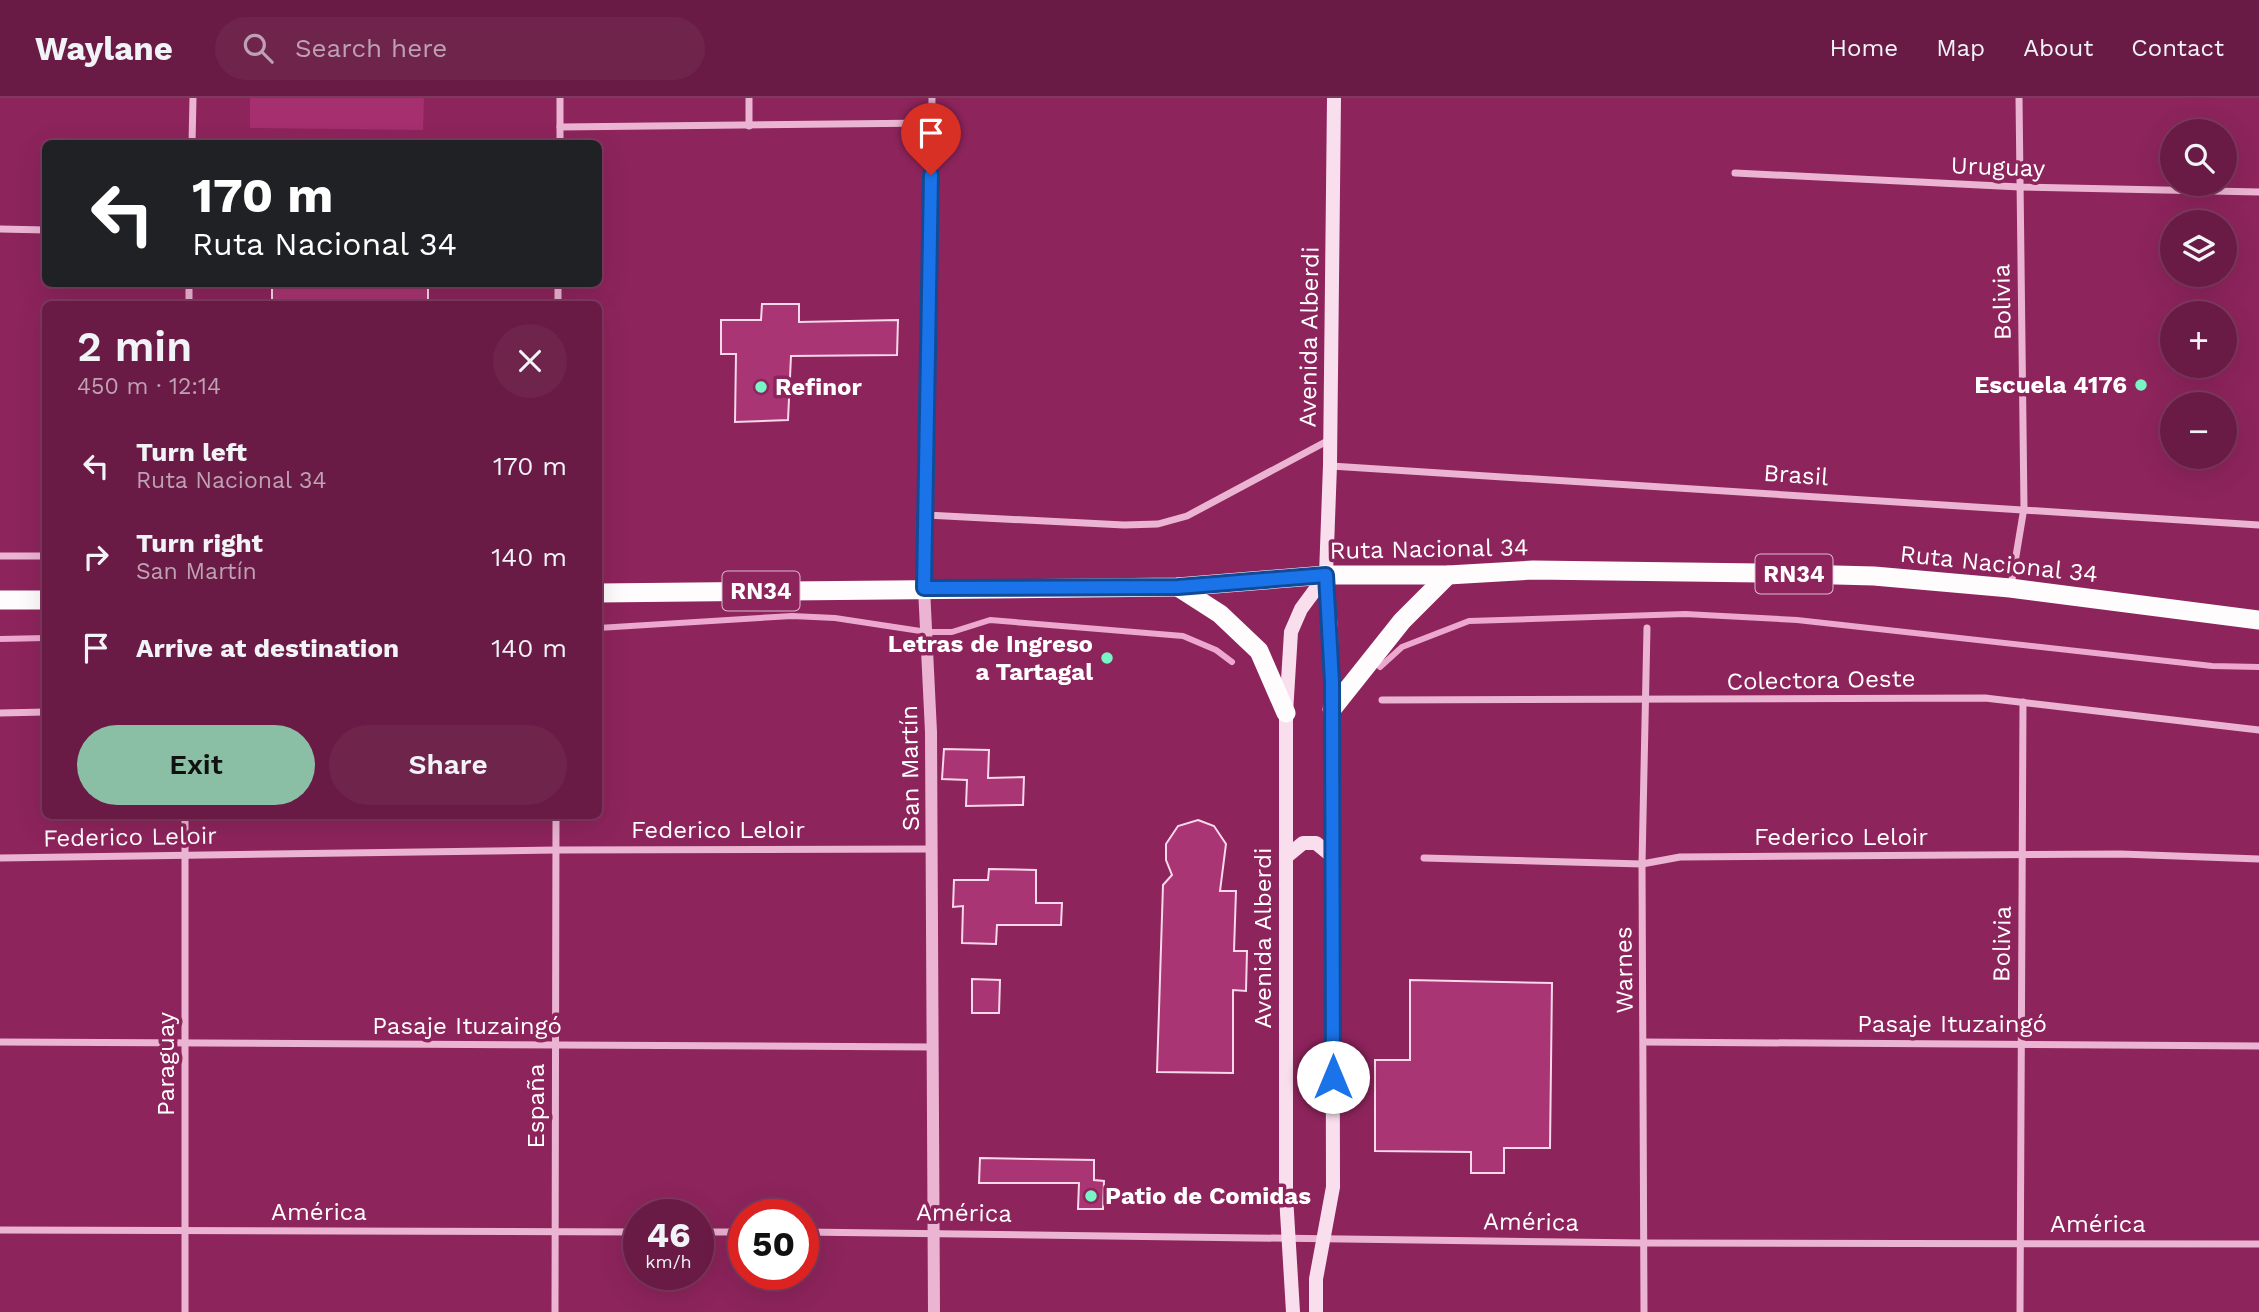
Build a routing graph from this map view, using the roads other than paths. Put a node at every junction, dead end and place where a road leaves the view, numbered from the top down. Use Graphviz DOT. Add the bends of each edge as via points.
graph roads {
  1 [pos="193,98"];
  2 [pos="560,98"];
  3 [pos="749,98"];
  4 [pos="932,98"];
  5 [pos="1334,98"];
  6 [pos="2020,98"];
  7 [pos="932,123"];
  8 [pos="749,126"];
  9 [pos="560,127"];
  10 [pos="192,140"];
  11 [pos="560,140"];
  12 [pos="1735,173"];
  13 [pos="2020,187"];
  14 [pos="2259,192"];
  15 [pos="0,229"];
  16 [pos="42,230"];
  17 [pos="1331,439"];
  18 [pos="1330,466"];
  19 [pos="2024,509"];
  20 [pos="926,515"];
  21 [pos="2259,525"];
  22 [pos="0,556"];
  23 [pos="42,556"];
  24 [pos="1326,575"];
  25 [pos="1448,575"];
  26 [pos="1178,587"];
  27 [pos="924,588"];
  28 [pos="2010,588"];
  29 [pos="602,593"];
  30 [pos="0,600"];
  31 [pos="42,600"];
  32 [pos="2259,620"];
  33 [pos="1647,628"];
  34 [pos="1382,701"];
  35 [pos="1647,701"];
  36 [pos="2024,702"];
  37 [pos="1332,709"];
  38 [pos="42,712"];
  39 [pos="0,713"];
  40 [pos="1286,713"];
  41 [pos="2259,730"];
  42 [pos="184,819"];
  43 [pos="556,819"];
  44 [pos="932,849"];
  45 [pos="556,850"];
  46 [pos="186,856"];
  47 [pos="2023,856"];
  48 [pos="1286,857"];
  49 [pos="0,858"];
  50 [pos="1333,858"];
  51 [pos="1424,858"];
  52 [pos="2259,859"];
  53 [pos="1642,864"];
  54 [pos="0,1042"];
  55 [pos="1644,1042"];
  56 [pos="186,1043"];
  57 [pos="2020,1044"];
  58 [pos="556,1045"];
  59 [pos="2259,1046"];
  60 [pos="933,1047"];
  61 [pos="0,1230"];
  62 [pos="186,1232"];
  63 [pos="555,1232"];
  64 [pos="623,1232"];
  65 [pos="819,1232"];
  66 [pos="934,1232"];
  67 [pos="1289,1237"];
  68 [pos="1322,1238"];
  69 [pos="1644,1243"];
  70 [pos="2021,1243"];
  71 [pos="2259,1244"];
  72 [pos="186,1312"];
  73 [pos="555,1312"];
  74 [pos="934,1312"];
  75 [pos="1293,1312"];
  76 [pos="1316,1312"];
  77 [pos="1644,1312"];
  78 [pos="2020,1312"];
  1 -- 10 [label="street"];
  2 -- 9 [label="street"];
  3 -- 8 [label="street"];
  4 -- 7 [label="street, San Martín"];
  5 -- 17 [label="main road, Avenida Alberdi"];
  6 -- 13 [label="street, Bolivia"];
  7 -- 8 [label="street"];
  7 -- 20 [label="street, San Martín"];
  8 -- 9 [label="street"];
  9 -- 11 [label="street"];
  12 -- 13 [label="street, Uruguay"];
  13 -- 14 [label="street, Uruguay"];
  13 -- 19 [label="street, Bolivia"];
  15 -- 16 [label="street"];
  17 -- 18 [label="main road, Avenida Alberdi"];
  17 -- 20 [label="street" via="1198,510 1157,524"];
  18 -- 19 [label="street, Brasil"];
  18 -- 24 [label="main road, Avenida Alberdi"];
  19 -- 21 [label="street, Brasil"];
  19 -- 28 [label="street, Bolivia"];
  20 -- 27 [label="street, San Martín"];
  22 -- 23 [label="street"];
  24 -- 25 [label="highway, Ruta Nacional 34 / RN34"];
  24 -- 26 [label="highway, Ruta Nacional 34 / RN34"];
  24 -- 37 [label="main road, Avenida Alberdi"];
  24 -- 40 [label="main road, Avenida Alberdi" via="1301,609 1291,632"];
  25 -- 28 [label="highway, Ruta Nacional 34 / RN34" via="1533,570 1761,573 1874,576"];
  25 -- 37 [label="highway" via="1402,621"];
  26 -- 27 [label="highway, Ruta Nacional 34 / RN34"];
  26 -- 40 [label="highway" via="1220,614 1259,651"];
  27 -- 29 [label="highway, Ruta Nacional 34 / RN34"];
  27 -- 44 [label="street, San Martín"];
  28 -- 32 [label="highway, Ruta Nacional 34 / RN34"];
  30 -- 31 [label="highway"];
  33 -- 35 [label="street, Warnes"];
  34 -- 35 [label="street, Colectora Oeste"];
  35 -- 36 [label="street, Colectora Oeste" via="1985,698"];
  35 -- 53 [label="street, Warnes"];
  36 -- 41 [label="street, Colectora Oeste"];
  36 -- 47 [label="street, Bolivia"];
  37 -- 50 [label="main road, Avenida Alberdi"];
  38 -- 39 [label="street"];
  40 -- 48 [label="main road, Avenida Alberdi"];
  42 -- 46 [label="street, Paraguay"];
  43 -- 45 [label="street, España"];
  44 -- 45 [label="street, Federico Leloir"];
  44 -- 60 [label="street, San Martín"];
  45 -- 46 [label="street, Federico Leloir"];
  45 -- 58 [label="street, España"];
  46 -- 49 [label="street, Federico Leloir"];
  46 -- 56 [label="street, Paraguay"];
  47 -- 52 [label="street, Federico Leloir"];
  47 -- 53 [label="street, Federico Leloir" via="1680,857"];
  47 -- 57 [label="street, Bolivia"];
  48 -- 50 [label="main road" via="1303,843 1316,843"];
  48 -- 67 [label="main road, Avenida Alberdi"];
  50 -- 68 [label="main road, Avenida Alberdi" via="1333,1187"];
  51 -- 53 [label="street, Federico Leloir"];
  53 -- 55 [label="street, Warnes"];
  54 -- 56 [label="street, Pasaje Ituzaingó"];
  55 -- 57 [label="street, Pasaje Ituzaingó"];
  55 -- 69 [label="street, Warnes"];
  56 -- 58 [label="street, Pasaje Ituzaingó"];
  56 -- 62 [label="street, Paraguay"];
  57 -- 59 [label="street, Pasaje Ituzaingó"];
  57 -- 70 [label="street, Bolivia"];
  58 -- 60 [label="street, Pasaje Ituzaingó"];
  58 -- 63 [label="street, España"];
  60 -- 66 [label="street, San Martín"];
  61 -- 62 [label="street, América"];
  62 -- 63 [label="street, América"];
  62 -- 72 [label="street, Paraguay"];
  63 -- 64 [label="street, América"];
  63 -- 73 [label="street, España"];
  65 -- 66 [label="street, América"];
  66 -- 67 [label="street, América"];
  66 -- 74 [label="street, San Martín"];
  67 -- 68 [label="street, América"];
  67 -- 75 [label="main road, Avenida Alberdi"];
  68 -- 69 [label="street, América"];
  68 -- 76 [label="main road, Avenida Alberdi"];
  69 -- 70 [label="street, América"];
  69 -- 77 [label="street, Warnes"];
  70 -- 71 [label="street, América"];
  70 -- 78 [label="street, Bolivia"];
}
